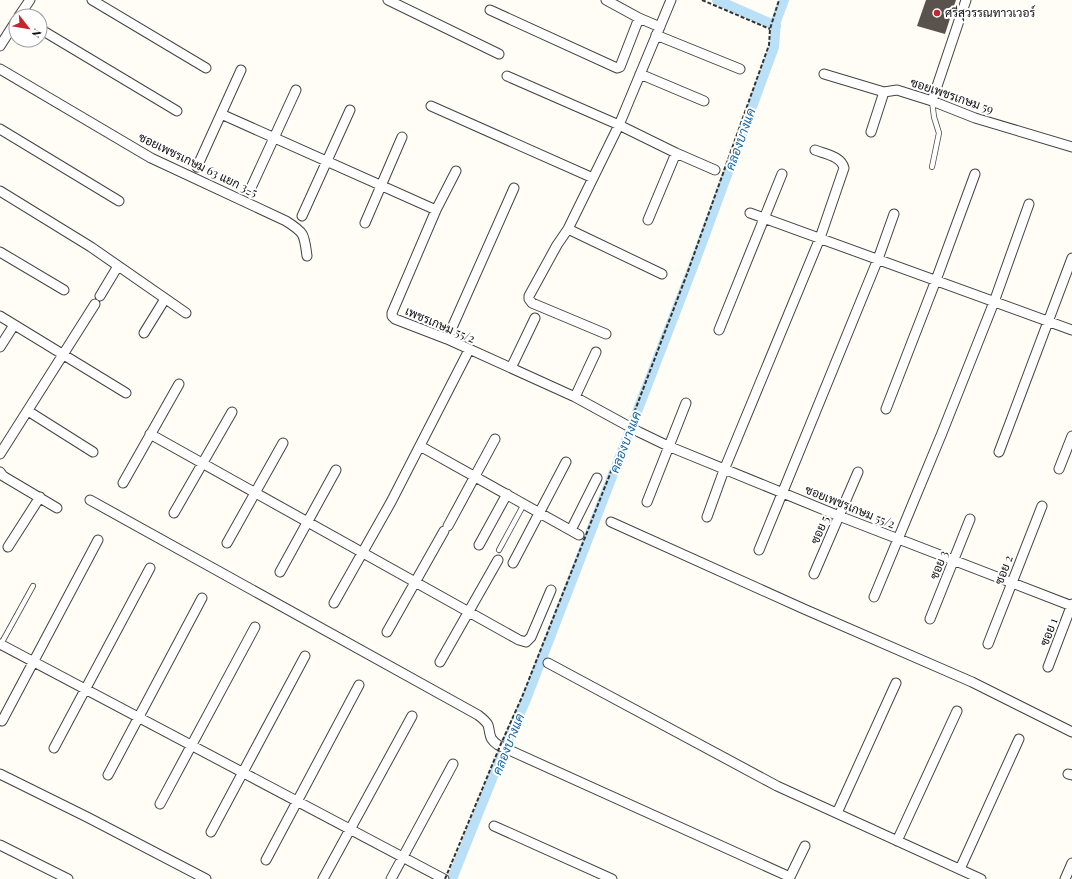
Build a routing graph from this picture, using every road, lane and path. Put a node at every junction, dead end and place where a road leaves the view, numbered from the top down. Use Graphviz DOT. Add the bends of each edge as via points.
graph roads {
  1 [pos="92,0"];
  2 [pos="388,0"];
  3 [pos="606,0"];
  4 [pos="671,0"];
  5 [pos="702,0"];
  6 [pos="779,0"];
  7 [pos="966,0"];
  8 [pos="623,4"];
  9 [pos="490,10"];
  10 [pos="640,18"];
  11 [pos="770,29"];
  12 [pos="658,31"];
  13 [pos="8,34"];
  14 [pos="48,34"];
  15 [pos="0,46"];
  16 [pos="499,54"];
  17 [pos="206,68"];
  18 [pos="0,69"];
  19 [pos="740,69"];
  20 [pos="241,70"];
  21 [pos="640,74"];
  22 [pos="824,74"];
  23 [pos="507,76"];
  24 [pos="296,90"];
  25 [pos="884,92"];
  26 [pos="704,101"];
  27 [pos="932,101"];
  28 [pos="431,106"];
  29 [pos="350,110"];
  30 [pos="177,111"];
  31 [pos="221,114"];
  32 [pos="619,125"];
  33 [pos="0,130"];
  34 [pos="871,132"];
  35 [pos="402,137"];
  36 [pos="274,138"];
  37 [pos="1072,147"];
  38 [pos="815,150"];
  39 [pos="676,153"];
  40 [pos="327,162"];
  41 [pos="197,167"];
  42 [pos="932,167"];
  43 [pos="715,170"];
  44 [pos="456,171"];
  45 [pos="782,174"];
  46 [pos="975,174"];
  47 [pos="593,178"];
  48 [pos="381,185"];
  49 [pos="514,188"];
  50 [pos="250,190"];
  51 [pos="0,191"];
  52 [pos="119,201"];
  53 [pos="1029,204"];
  54 [pos="436,210"];
  55 [pos="750,213"];
  56 [pos="894,214"];
  57 [pos="302,216"];
  58 [pos="764,218"];
  59 [pos="648,220"];
  60 [pos="365,223"];
  61 [pos="568,229"];
  62 [pos="820,238"];
  63 [pos="0,252"];
  64 [pos="307,256"];
  65 [pos="1072,258"];
  66 [pos="878,259"];
  67 [pos="118,266"];
  68 [pos="662,274"];
  69 [pos="936,280"];
  70 [pos="64,290"];
  71 [pos="100,296"];
  72 [pos="165,299"];
  73 [pos="994,302"];
  74 [pos="95,304"];
  75 [pos="186,313"];
  76 [pos="0,316"];
  77 [pos="536,318"];
  78 [pos="1049,322"];
  79 [pos="14,325"];
  80 [pos="719,330"];
  81 [pos="1072,330"];
  82 [pos="144,333"];
  83 [pos="606,334"];
  84 [pos="447,339"];
  85 [pos="0,347"];
  86 [pos="469,350"];
  87 [pos="596,352"];
  88 [pos="64,355"];
  89 [pos="511,368"];
  90 [pos="179,384"];
  91 [pos="126,393"];
  92 [pos="575,397"];
  93 [pos="686,403"];
  94 [pos="886,409"];
  95 [pos="28,412"];
  96 [pos="232,412"];
  97 [pos="626,425"];
  98 [pos="150,434"];
  99 [pos="1072,436"];
  100 [pos="495,439"];
  101 [pos="283,443"];
  102 [pos="420,446"];
  103 [pos="668,446"];
  104 [pos="93,452"];
  105 [pos="999,452"];
  106 [pos="0,454"];
  107 [pos="566,462"];
  108 [pos="203,464"];
  109 [pos="1059,469"];
  110 [pos="336,470"];
  111 [pos="724,470"];
  112 [pos="0,472"];
  113 [pos="858,472"];
  114 [pos="476,476"];
  115 [pos="597,478"];
  116 [pos="123,483"];
  117 [pos="255,493"];
  118 [pos="782,493"];
  119 [pos="507,494"];
  120 [pos="40,497"];
  121 [pos="90,500"];
  122 [pos="647,502"];
  123 [pos="524,504"];
  124 [pos="1042,506"];
  125 [pos="57,508"];
  126 [pos="540,512"];
  127 [pos="174,513"];
  128 [pos="839,516"];
  129 [pos="707,517"];
  130 [pos="970,519"];
  131 [pos="307,522"];
  132 [pos="611,522"];
  133 [pos="898,539"];
  134 [pos="98,540"];
  135 [pos="226,543"];
  136 [pos="479,545"];
  137 [pos="8,547"];
  138 [pos="759,550"];
  139 [pos="362,553"];
  140 [pos="498,555"];
  141 [pos="953,561"];
  142 [pos="513,563"];
  143 [pos="150,568"];
  144 [pos="280,572"];
  145 [pos="814,574"];
  146 [pos="415,582"];
  147 [pos="1012,584"];
  148 [pos="33,586"];
  149 [pos="551,590"];
  150 [pos="874,597"];
  151 [pos="202,598"];
  152 [pos="334,603"];
  153 [pos="1072,605"];
  154 [pos="468,611"];
  155 [pos="930,619"];
  156 [pos="255,627"];
  157 [pos="387,632"];
  158 [pos="988,644"];
  159 [pos="0,645"];
  160 [pos="305,656"];
  161 [pos="33,661"];
  162 [pos="440,662"];
  163 [pos="548,663"];
  164 [pos="1048,667"];
  165 [pos="896,683"];
  166 [pos="359,685"];
  167 [pos="86,689"];
  168 [pos="957,711"];
  169 [pos="412,716"];
  170 [pos="138,717"];
  171 [pos="2,721"];
  172 [pos="1072,732"];
  173 [pos="1019,739"];
  174 [pos="191,745"];
  175 [pos="501,746"];
  176 [pos="54,748"];
  177 [pos="453,764"];
  178 [pos="243,773"];
  179 [pos="0,774"];
  180 [pos="108,775"];
  181 [pos="297,802"];
  182 [pos="160,804"];
  183 [pos="836,812"];
  184 [pos="494,826"];
  185 [pos="350,830"];
  186 [pos="211,832"];
  187 [pos="897,841"];
  188 [pos="0,845"];
  189 [pos="805,846"];
  190 [pos="403,857"];
  191 [pos="266,860"];
  192 [pos="1072,863"];
  193 [pos="960,869"];
  194 [pos="789,878"];
  195 [pos="68,879"];
  196 [pos="206,879"];
  197 [pos="323,879"];
  198 [pos="391,879"];
  199 [pos="445,879"];
  200 [pos="612,879"];
  201 [pos="981,879"];
  202 [pos="1065,879"];
  1 -- 17 [label="street"];
  2 -- 16 [label="street"];
  3 -- 8 [label="street"];
  4 -- 12 [label="street"];
  5 -- 11 [label="path"];
  6 -- 11 [label="path, bridge"];
  7 -- 27 [label="street"];
  8 -- 10 [label="street"];
  9 -- 10 [label="street" via="617,68 620,67"];
  10 -- 12 [label="street"];
  11 -- 97 [label="path, bridge" via="768,45 684,281"];
  12 -- 19 [label="street"];
  12 -- 21 [label="street"];
  13 -- 15 [label="street"];
  14 -- 30 [label="street"];
  18 -- 64 [label="street, ซอยเพชรเกษม 63 แยก 3-5" via="151,158 286,221 303,233"];
  20 -- 31 [label="street"];
  21 -- 26 [label="street"];
  21 -- 32 [label="street"];
  22 -- 25 [label="street, ซอยเพชรเกษม 59"];
  23 -- 32 [label="street"];
  24 -- 36 [label="street"];
  25 -- 27 [label="street, ซอยเพชรเกษม 59" via="897,90"];
  25 -- 34 [label="street"];
  27 -- 37 [label="street, ซอยเพชรเกษม 59" via="975,118"];
  27 -- 42 [label="lane" via="939,133"];
  28 -- 47 [label="street"];
  29 -- 40 [label="street"];
  31 -- 36 [label="street"];
  31 -- 41 [label="street"];
  32 -- 39 [label="street"];
  32 -- 47 [label="street"];
  33 -- 52 [label="street"];
  35 -- 48 [label="street"];
  36 -- 40 [label="street"];
  36 -- 50 [label="street"];
  38 -- 62 [label="street" via="836,158 843,163 844,168"];
  39 -- 43 [label="street"];
  39 -- 59 [label="street"];
  40 -- 48 [label="street"];
  40 -- 57 [label="street"];
  44 -- 54 [label="street, เพชรเกษม 55/2"];
  45 -- 58 [label="street"];
  46 -- 69 [label="street"];
  47 -- 61 [label="street"];
  48 -- 54 [label="street"];
  48 -- 60 [label="street"];
  49 -- 84 [label="street"];
  51 -- 67 [label="street"];
  53 -- 73 [label="street"];
  54 -- 84 [label="street, เพชรเกษม 55/2" via="392,316"];
  55 -- 58 [label="street"];
  56 -- 66 [label="street"];
  58 -- 62 [label="street"];
  58 -- 80 [label="street"];
  61 -- 68 [label="street"];
  61 -- 83 [label="street" via="529,299 532,303"];
  62 -- 66 [label="street"];
  62 -- 111 [label="street"];
  63 -- 70 [label="street"];
  65 -- 78 [label="street"];
  66 -- 69 [label="street"];
  66 -- 118 [label="street"];
  67 -- 71 [label="street"];
  67 -- 72 [label="street"];
  69 -- 73 [label="street"];
  69 -- 94 [label="street"];
  72 -- 75 [label="street"];
  72 -- 82 [label="street"];
  73 -- 78 [label="street"];
  73 -- 133 [label="street"];
  74 -- 88 [label="street"];
  76 -- 79 [label="street"];
  77 -- 89 [label="street"];
  78 -- 81 [label="street"];
  78 -- 105 [label="street"];
  79 -- 85 [label="street"];
  79 -- 88 [label="street"];
  84 -- 86 [label="street, เพชรเกษม 55/2"];
  86 -- 89 [label="street, เพชรเกษม 55/2"];
  86 -- 102 [label="street"];
  87 -- 92 [label="street"];
  88 -- 91 [label="street"];
  88 -- 95 [label="street"];
  89 -- 92 [label="street, เพชรเกษม 55/2"];
  90 -- 98 [label="street"];
  92 -- 97 [label="street, เพชรเกษม 55/2"];
  93 -- 103 [label="street"];
  95 -- 104 [label="street"];
  95 -- 106 [label="street"];
  96 -- 108 [label="street"];
  97 -- 103 [label="street, ซอยเพชรเกษม 55/2"];
  97 -- 175 [label="path, bridge"];
  98 -- 108 [label="street"];
  98 -- 116 [label="street"];
  99 -- 109 [label="street"];
  100 -- 114 [label="street"];
  101 -- 117 [label="street"];
  102 -- 114 [label="street"];
  102 -- 139 [label="street"];
  103 -- 111 [label="street, ซอยเพชรเกษม 55/2"];
  103 -- 122 [label="street"];
  107 -- 126 [label="street"];
  108 -- 117 [label="street"];
  108 -- 127 [label="street"];
  110 -- 131 [label="street"];
  111 -- 118 [label="street, ซอยเพชรเกษม 55/2"];
  111 -- 129 [label="street"];
  112 -- 120 [label="street"];
  113 -- 128 [label="street, ซอย 5"];
  114 -- 119 [label="street"];
  114 -- 146 [label="street"];
  115 -- 126 [label="street" via="575,533"];
  117 -- 131 [label="street"];
  117 -- 135 [label="street"];
  118 -- 128 [label="street, ซอยเพชรเกษม 55/2"];
  118 -- 138 [label="street"];
  119 -- 123 [label="street"];
  119 -- 136 [label="street"];
  120 -- 125 [label="street"];
  120 -- 137 [label="street"];
  121 -- 175 [label="street" via="478,715 488,725 493,741"];
  123 -- 126 [label="street"];
  123 -- 140 [label="lane"];
  124 -- 147 [label="street, ซอย 2"];
  126 -- 142 [label="street"];
  128 -- 133 [label="street, ซอยเพชรเกษม 55/2"];
  128 -- 145 [label="street, ซอย 5"];
  130 -- 141 [label="street, ซอย 3"];
  131 -- 139 [label="street"];
  131 -- 144 [label="street"];
  132 -- 172 [label="street" via="972,682"];
  133 -- 141 [label="street, ซอยเพชรเกษม 55/2"];
  133 -- 150 [label="street"];
  134 -- 161 [label="street"];
  139 -- 146 [label="street"];
  139 -- 152 [label="street"];
  140 -- 154 [label="street"];
  141 -- 147 [label="street, ซอยเพชรเกษม 55/2"];
  141 -- 155 [label="street, ซอย 3"];
  143 -- 167 [label="street"];
  146 -- 154 [label="street"];
  146 -- 157 [label="street"];
  147 -- 153 [label="street, ซอยเพชรเกษม 55/2"];
  147 -- 158 [label="street, ซอย 2"];
  148 -- 159 [label="lane"];
  149 -- 154 [label="street" via="531,637 526,642"];
  151 -- 170 [label="street"];
  153 -- 164 [label="street, ซอย 1"];
  154 -- 162 [label="street"];
  156 -- 174 [label="street"];
  159 -- 161 [label="street"];
  160 -- 178 [label="street"];
  161 -- 167 [label="street"];
  161 -- 171 [label="street"];
  163 -- 183 [label="street" via="777,786"];
  165 -- 183 [label="street"];
  166 -- 181 [label="street"];
  167 -- 170 [label="street"];
  167 -- 176 [label="street"];
  168 -- 187 [label="street"];
  169 -- 185 [label="street"];
  170 -- 174 [label="street"];
  170 -- 180 [label="street"];
  173 -- 193 [label="street"];
  174 -- 178 [label="street"];
  174 -- 182 [label="street"];
  175 -- 194 [label="street"];
  175 -- 199 [label="path, bridge"];
  177 -- 190 [label="street"];
  178 -- 181 [label="street"];
  178 -- 186 [label="street"];
  179 -- 196 [label="street"];
  181 -- 185 [label="street"];
  181 -- 191 [label="street"];
  183 -- 187 [label="street"];
  184 -- 200 [label="street"];
  185 -- 190 [label="street"];
  185 -- 197 [label="street"];
  187 -- 193 [label="street"];
  188 -- 195 [label="street"];
  189 -- 194 [label="street"];
  190 -- 198 [label="street"];
  190 -- 199 [label="street"];
  192 -- 202 [label="street"];
  193 -- 201 [label="street"];
}
